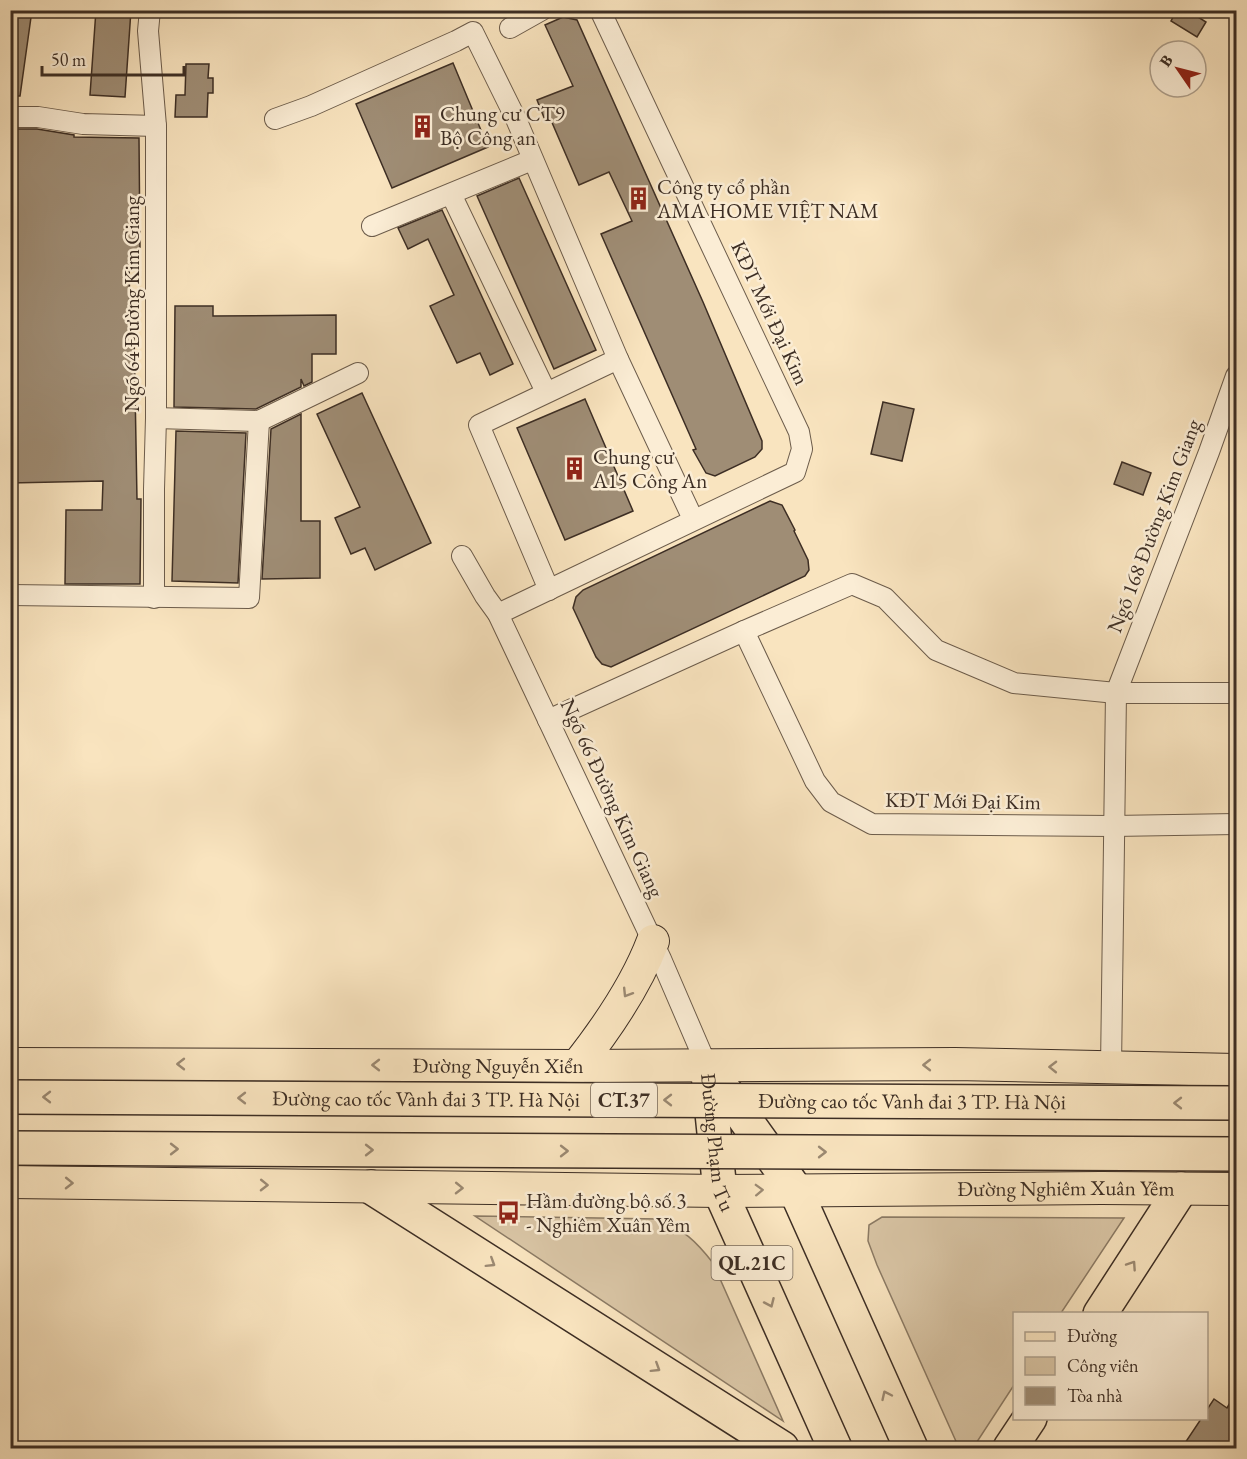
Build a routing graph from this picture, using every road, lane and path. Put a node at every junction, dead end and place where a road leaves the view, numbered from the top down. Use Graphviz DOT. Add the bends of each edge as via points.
graph roads {
  1 [pos="150,10"];
  2 [pos="542,10"];
  3 [pos="600,10"];
  4 [pos="510,28"];
  5 [pos="10,117"];
  6 [pos="275,119"];
  7 [pos="156,126"];
  8 [pos="532,160"];
  9 [pos="452,194"];
  10 [pos="372,226"];
  11 [pos="618,359"];
  12 [pos="358,373"];
  13 [pos="1236,376"];
  14 [pos="546,392"];
  15 [pos="156,418"];
  16 [pos="259,421"];
  17 [pos="693,519"];
  18 [pos="462,556"];
  19 [pos="549,590"];
  20 [pos="10,595"];
  21 [pos="154,598"];
  22 [pos="498,614"];
  23 [pos="744,631"];
  24 [pos="1116,693"];
  25 [pos="1236,693"];
  26 [pos="548,720"];
  27 [pos="1236,824"];
  28 [pos="1113,826"];
  29 [pos="653,941"];
  30 [pos="10,1064"];
  31 [pos="578,1066"];
  32 [pos="707,1066"];
  33 [pos="1111,1068"];
  34 [pos="1236,1070"];
  35 [pos="10,1097"];
  36 [pos="1236,1103"];
  37 [pos="10,1148"];
  38 [pos="1236,1154"];
  39 [pos="10,1156"];
  40 [pos="10,1182"];
  41 [pos="169,1184"];
  42 [pos="371,1187"];
  43 [pos="1181,1188"];
  44 [pos="795,1189"];
  45 [pos="1236,1189"];
  46 [pos="720,1191"];
  47 [pos="1101,1312"];
  48 [pos="1029,1420"];
  49 [pos="782,1449"];
  50 [pos="835,1449"];
  51 [pos="911,1449"];
  52 [pos="1010,1449"];
  1 -- 7 [label="street, Ngõ 64 Đường Kim Giang" via="148,31"];
  2 -- 4 [label="street"];
  3 -- 17 [label="street, KĐT Mới Đại Kim" via="799,432 802,449 795,472"];
  5 -- 7 [label="street"];
  6 -- 8 [label="street" via="473,32"];
  7 -- 15 [label="street, Ngõ 64 Đường Kim Giang"];
  8 -- 9 [label="street"];
  8 -- 11 [label="street"];
  9 -- 10 [label="street"];
  9 -- 14 [label="street"];
  11 -- 14 [label="street"];
  11 -- 17 [label="street"];
  12 -- 16 [label="street"];
  13 -- 24 [label="street, Ngõ 168 Đường Kim Giang"];
  14 -- 19 [label="street" via="479,425"];
  15 -- 16 [label="street"];
  15 -- 21 [label="street, Ngõ 64 Đường Kim Giang"];
  16 -- 21 [label="street" via="249,598"];
  17 -- 19 [label="street, KĐT Mới Đại Kim"];
  18 -- 22 [label="street, Ngõ 66 Đường Kim Giang"];
  19 -- 22 [label="street, KĐT Mới Đại Kim"];
  20 -- 21 [label="street"];
  22 -- 26 [label="street, Ngõ 66 Đường Kim Giang"];
  23 -- 24 [label="street" via="852,584 885,598 936,650 1014,683"];
  23 -- 26 [label="street"];
  23 -- 28 [label="street, KĐT Mới Đại Kim" via="814,780 831,802 872,824"];
  24 -- 25 [label="street"];
  24 -- 28 [label="street"];
  26 -- 29 [label="street, Ngõ 66 Đường Kim Giang"];
  27 -- 28 [label="street, KĐT Mới Đại Kim"];
  28 -- 33 [label="street"];
  29 -- 31 [label="main road, one-way" via="638,975"];
  29 -- 32 [label="street, Ngõ 66 Đường Kim Giang"];
  31 -- 30 [label="main road, Đường Nguyễn Xiển, one-way"];
  31 -- 32 [label="main road, Đường Nguyễn Xiển"];
  33 -- 32 [label="main road, Đường Nguyễn Xiển, one-way"];
  32 -- 44 [label="highway, Đường Phạm Tu / QL.21C"];
  32 -- 46 [label="highway, Đường Phạm Tu / QL.21C"];
  33 -- 34 [label="main road"];
  36 -- 35 [label="highway, Đường cao tốc Vành đai 3 TP. Hà Nội / CT.37, one-way, bridge"];
  37 -- 38 [label="highway, one-way, bridge"];
  39 -- 41 [label="main road" via="133,1158"];
  40 -- 41 [label="main road, one-way"];
  41 -- 42 [label="main road, one-way"];
  42 -- 46 [label="main road, one-way"];
  42 -- 49 [label="highway, one-way"];
  43 -- 44 [label="main road, Đường Nghiêm Xuân Yêm"];
  43 -- 45 [label="main road, Đường Nghiêm Xuân Yêm"];
  47 -- 43 [label="highway, one-way"];
  46 -- 44 [label="main road, one-way"];
  51 -- 44 [label="highway, Đường Phạm Tu / QL.21C, one-way"];
  46 -- 50 [label="highway, Đường Phạm Tu / QL.21C, one-way"];
  48 -- 52 [label="highway"];
}
